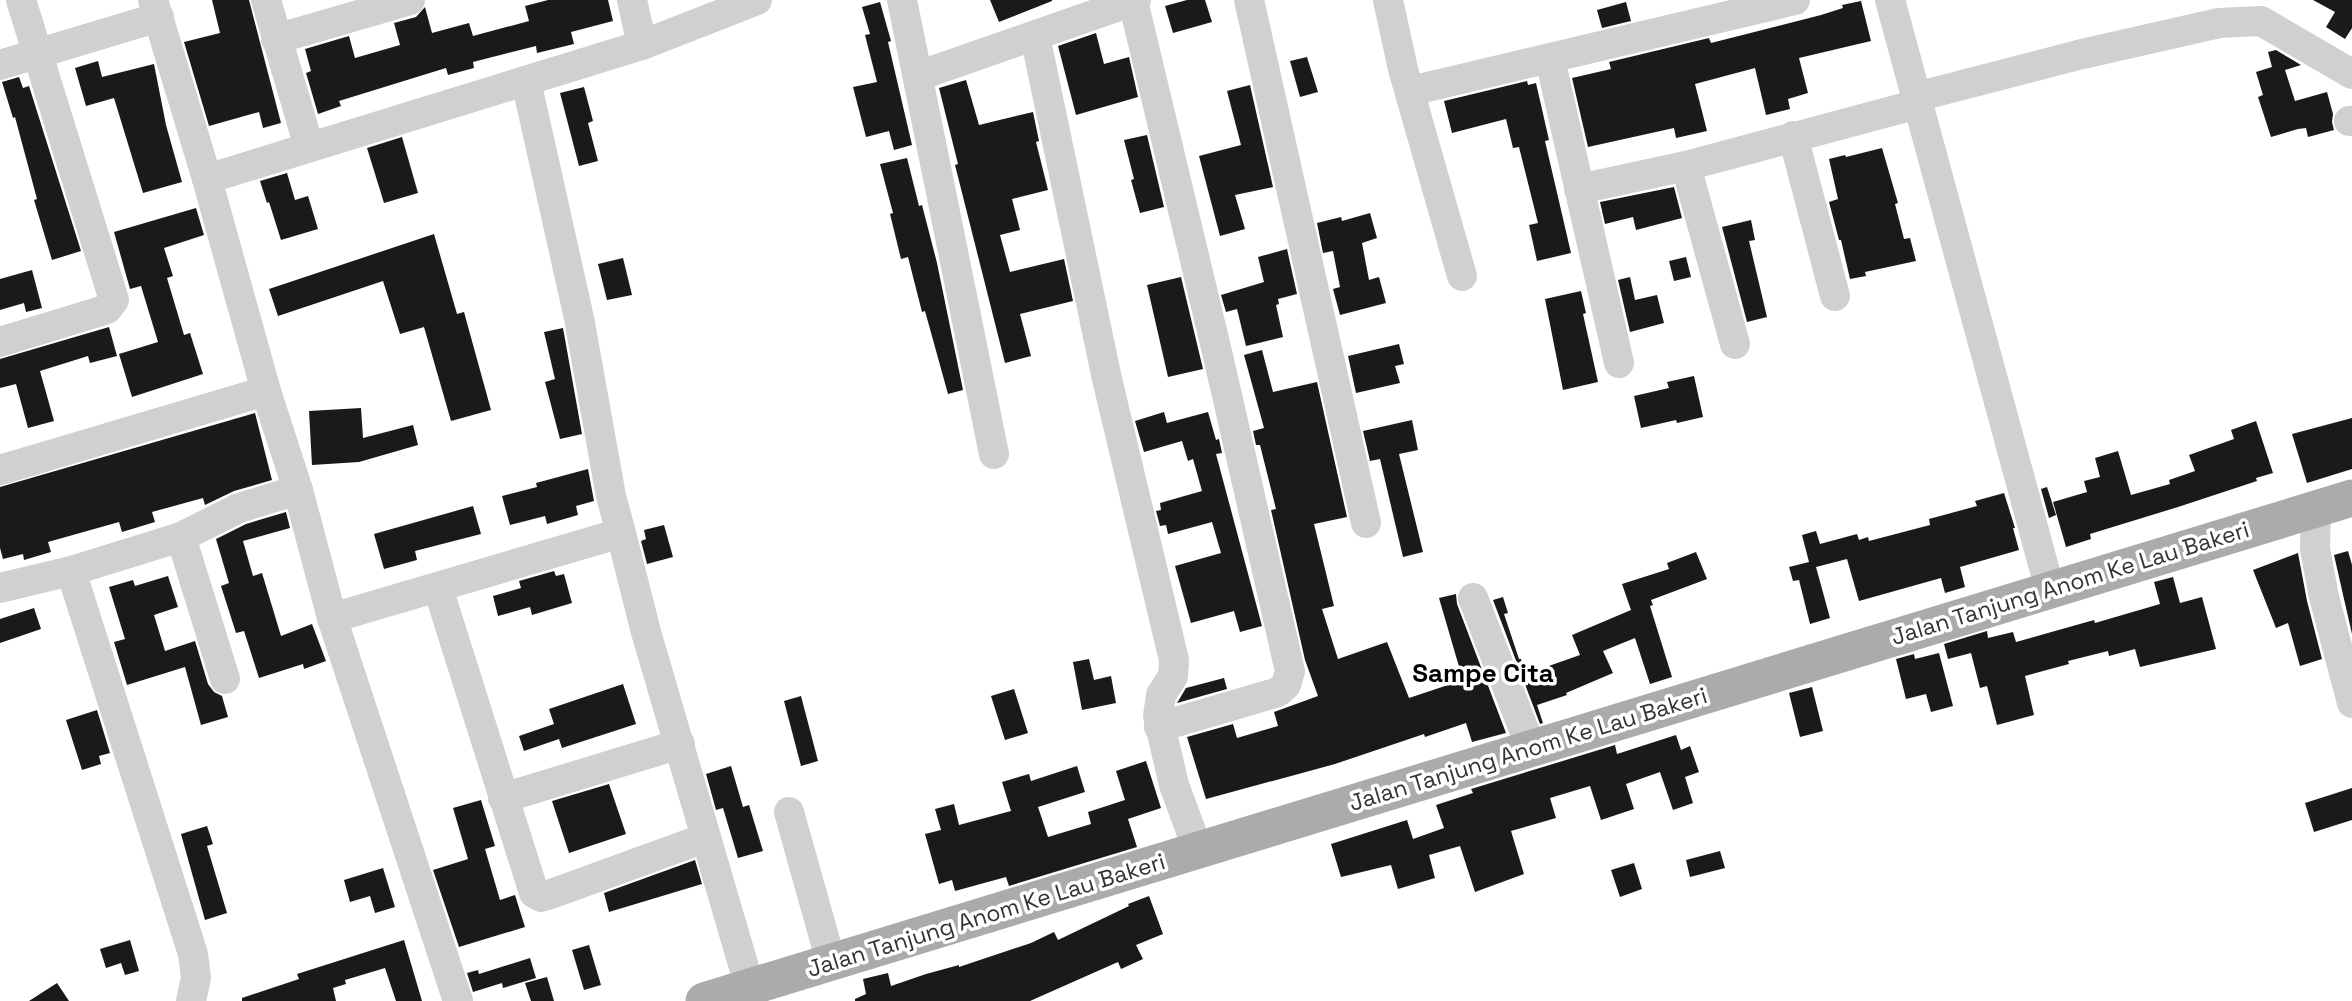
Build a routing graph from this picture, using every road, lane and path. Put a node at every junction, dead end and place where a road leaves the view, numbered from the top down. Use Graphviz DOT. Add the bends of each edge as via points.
graph roads {
  1 [pos="21,0"];
  2 [pos="266,0"];
  3 [pos="410,0"];
  4 [pos="632,0"];
  5 [pos="757,0"];
  6 [pos="902,0"];
  7 [pos="1249,0"];
  8 [pos="1388,0"];
  9 [pos="1795,0"];
  10 [pos="1891,0"];
  11 [pos="1135,1"];
  12 [pos="723,7"];
  13 [pos="156,9"];
  14 [pos="1035,36"];
  15 [pos="276,39"];
  16 [pos="642,44"];
  17 [pos="37,54"];
  18 [pos="1550,59"];
  19 [pos="0,65"];
  20 [pos="2352,74"];
  21 [pos="918,76"];
  22 [pos="526,81"];
  23 [pos="1410,92"];
  24 [pos="1917,101"];
  25 [pos="1793,136"];
  26 [pos="309,148"];
  27 [pos="1686,166"];
  28 [pos="207,179"];
  29 [pos="1579,189"];
  30 [pos="1462,276"];
  31 [pos="1835,296"];
  32 [pos="0,342"];
  33 [pos="1735,344"];
  34 [pos="1619,363"];
  35 [pos="266,391"];
  36 [pos="994,454"];
  37 [pos="0,470"];
  38 [pos="298,490"];
  39 [pos="2352,498"];
  40 [pos="2316,508"];
  41 [pos="1366,523"];
  42 [pos="621,533"];
  43 [pos="181,537"];
  44 [pos="71,571"];
  45 [pos="438,587"];
  46 [pos="0,588"];
  47 [pos="2050,590"];
  48 [pos="1474,598"];
  49 [pos="332,618"];
  50 [pos="225,679"];
  51 [pos="2352,703"];
  52 [pos="1160,727"];
  53 [pos="680,744"];
  54 [pos="1531,748"];
  55 [pos="503,798"];
  56 [pos="789,812"];
  57 [pos="705,838"];
  58 [pos="1198,850"];
  59 [pos="831,962"];
  60 [pos="752,975"];
  61 [pos="191,1001"];
  62 [pos="458,1001"];
  63 [pos="704,1001"];
  1 -- 17 [label="street"];
  2 -- 15 [label="street"];
  3 -- 15 [label="street"];
  4 -- 16 [label="street"];
  5 -- 12 [label="street"];
  6 -- 21 [label="street"];
  7 -- 41 [label="street"];
  8 -- 23 [label="street"];
  9 -- 18 [label="street"];
  10 -- 24 [label="street"];
  11 -- 14 [label="street"];
  11 -- 52 [label="street" via="1290,671 1278,692"];
  12 -- 16 [label="street"];
  13 -- 17 [label="street"];
  13 -- 28 [label="street"];
  14 -- 21 [label="street"];
  14 -- 52 [label="street" via="1107,379 1174,660 1173,676 1161,695"];
  15 -- 26 [label="street"];
  16 -- 22 [label="street"];
  17 -- 19 [label="street"];
  17 -- 32 [label="street" via="114,300 107,309"];
  18 -- 23 [label="street"];
  18 -- 29 [label="street"];
  20 -- 24 [label="street" via="2261,21 2219,23 2077,55"];
  21 -- 36 [label="street"];
  22 -- 26 [label="street"];
  22 -- 42 [label="street"];
  23 -- 30 [label="street"];
  24 -- 25 [label="street"];
  24 -- 47 [label="street"];
  25 -- 27 [label="street"];
  25 -- 31 [label="street"];
  26 -- 28 [label="street"];
  27 -- 29 [label="street"];
  27 -- 33 [label="street"];
  28 -- 35 [label="street"];
  29 -- 34 [label="street"];
  35 -- 37 [label="street"];
  35 -- 38 [label="street"];
  38 -- 43 [label="street" via="239,508"];
  38 -- 49 [label="street"];
  39 -- 40 [label="main road, Jalan Tanjung Anom Ke Lau Bakeri"];
  40 -- 47 [label="main road, Jalan Tanjung Anom Ke Lau Bakeri"];
  40 -- 51 [label="street" via="2315,549"];
  42 -- 45 [label="street"];
  42 -- 53 [label="street"];
  43 -- 44 [label="street"];
  43 -- 50 [label="street"];
  44 -- 46 [label="street"];
  44 -- 61 [label="street" via="193,954 197,978"];
  45 -- 49 [label="street"];
  45 -- 55 [label="street"];
  47 -- 54 [label="main road, Jalan Tanjung Anom Ke Lau Bakeri"];
  48 -- 54 [label="street"];
  49 -- 62 [label="street"];
  52 -- 58 [label="street" via="1174,785"];
  53 -- 55 [label="street"];
  53 -- 57 [label="street"];
  54 -- 58 [label="main road, Jalan Tanjung Anom Ke Lau Bakeri"];
  55 -- 57 [label="street" via="529,886 541,897"];
  56 -- 59 [label="street"];
  57 -- 60 [label="street"];
  58 -- 59 [label="main road, Jalan Tanjung Anom Ke Lau Bakeri"];
  59 -- 60 [label="main road, Jalan Tanjung Anom Ke Lau Bakeri"];
  60 -- 63 [label="main road, Jalan Tanjung Anom Ke Lau Bakeri"];
}
